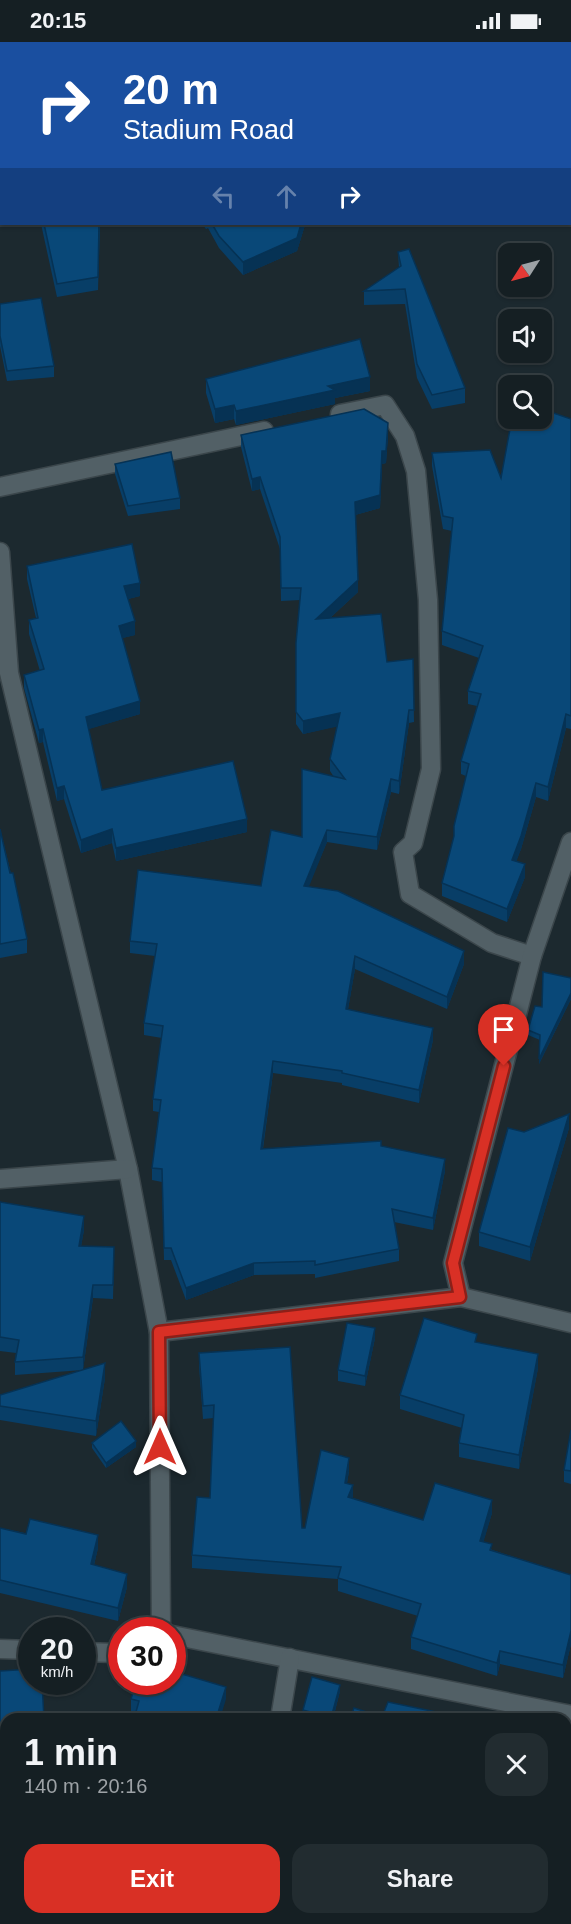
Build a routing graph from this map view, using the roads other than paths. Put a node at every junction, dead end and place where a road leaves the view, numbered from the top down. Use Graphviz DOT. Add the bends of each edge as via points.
graph roads {
  1 [pos="327,417"];
  2 [pos="280,428"];
  3 [pos="0,487"];
  4 [pos="0,552"];
  5 [pos="5,675"];
  6 [pos="571,842"];
  7 [pos="532,956"];
  8 [pos="129,1169"];
  9 [pos="0,1179"];
  10 [pos="460,1297"];
  11 [pos="571,1323"];
  12 [pos="159,1332"];
  13 [pos="161,1617"];
  14 [pos="186,1638"];
  15 [pos="0,1649"];
  16 [pos="18,1650"];
  17 [pos="290,1658"];
  18 [pos="281,1713"];
  19 [pos="561,1713"];
  1 -- 7 [label="street" via="385,405 405,436 416,471 428,600 431,769 413,843 403,852 410,894 492,943"];
  2 -- 3 [label="street"];
  4 -- 5 [label="street"];
  5 -- 8 [label="street"];
  6 -- 7 [label="street"];
  7 -- 10 [label="street" via="453,1263"];
  8 -- 9 [label="street"];
  8 -- 12 [label="street"];
  10 -- 11 [label="street"];
  10 -- 12 [label="street"];
  12 -- 13 [label="street"];
  14 -- 17 [label="street"];
  15 -- 16 [label="street"];
  17 -- 18 [label="street"];
  17 -- 19 [label="street"];
}
